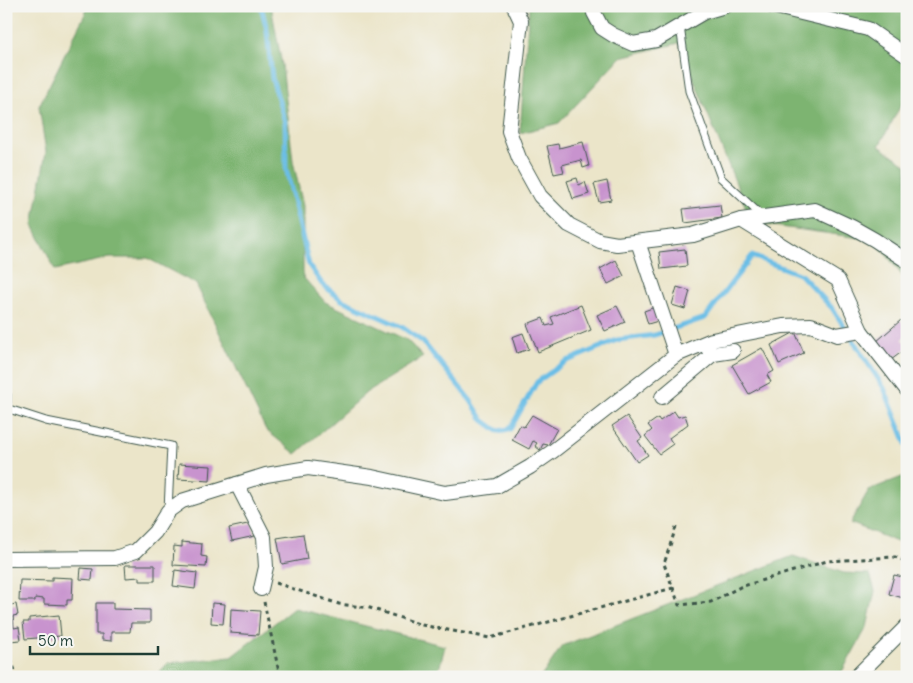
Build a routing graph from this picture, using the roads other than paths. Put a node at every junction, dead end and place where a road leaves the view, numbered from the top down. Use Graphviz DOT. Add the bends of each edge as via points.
graph roads {
  1 [pos="514,6"];
  2 [pos="593,6"];
  3 [pos="724,6"];
  4 [pos="772,6"];
  5 [pos="680,26"];
  6 [pos="907,56"];
  7 [pos="764,217"];
  8 [pos="741,220"];
  9 [pos="638,242"];
  10 [pos="907,261"];
  11 [pos="858,331"];
  12 [pos="674,349"];
  13 [pos="708,349"];
  14 [pos="733,351"];
  15 [pos="907,390"];
  16 [pos="662,396"];
  17 [pos="6,412"];
  18 [pos="237,484"];
  19 [pos="168,511"];
  20 [pos="6,559"];
  21 [pos="261,589"];
  22 [pos="907,626"];
  23 [pos="856,677"];
  1 -- 9 [label="street" via="521,21 509,131 518,158 540,196 568,225 600,241 617,244"];
  2 -- 5 [label="street" via="602,28 633,44 656,40"];
  3 -- 5 [label="street" via="704,12"];
  4 -- 6 [label="street" via="868,29"];
  5 -- 7 [label="lane" via="689,91 721,178"];
  7 -- 8 [label="street"];
  7 -- 10 [label="street" via="815,210 852,227"];
  8 -- 9 [label="street" via="693,235"];
  8 -- 11 [label="street" via="838,280"];
  9 -- 12 [label="street"];
  11 -- 13 [label="street" via="837,335 811,325 783,326 712,340"];
  11 -- 15 [label="street"];
  12 -- 13 [label="street"];
  12 -- 18 [label="street" via="553,451 497,486 445,493 372,477 308,468"];
  13 -- 14 [label="street"];
  13 -- 16 [label="street"];
  17 -- 19 [label="lane" via="12,410 46,421 171,446"];
  18 -- 19 [label="street" via="182,501"];
  18 -- 21 [label="street" via="264,537 266,567"];
  19 -- 20 [label="street" via="155,532 136,551 115,558"];
  22 -- 23 [label="street"];
}
